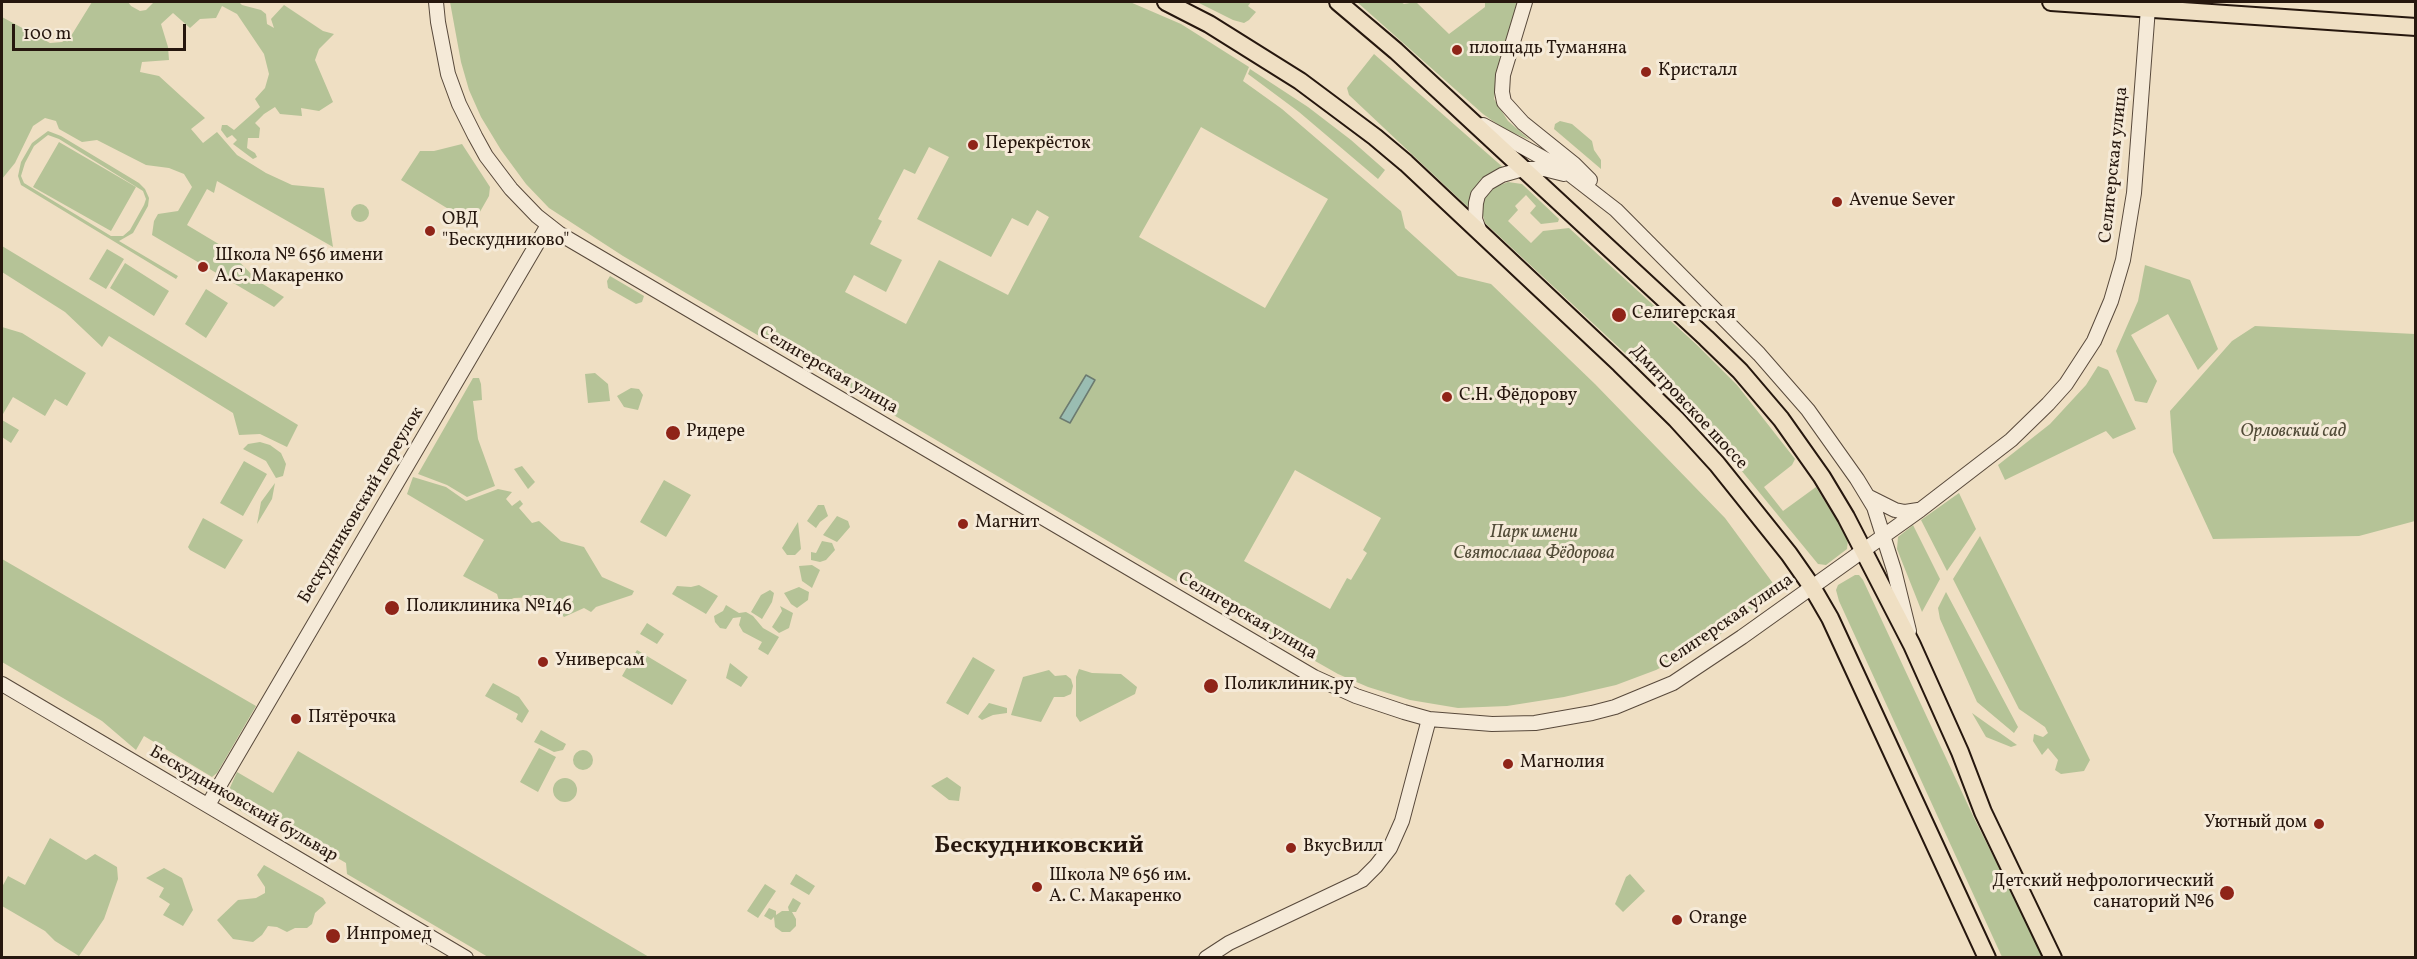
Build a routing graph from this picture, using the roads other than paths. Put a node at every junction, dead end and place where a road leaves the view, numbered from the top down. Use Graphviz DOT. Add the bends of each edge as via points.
graph roads {
  1 [pos="436,2"];
  2 [pos="1166,2"];
  3 [pos="1338,2"];
  4 [pos="1525,2"];
  5 [pos="2051,2"];
  6 [pos="2188,6"];
  7 [pos="2148,8"];
  8 [pos="2415,27"];
  9 [pos="1460,112"];
  10 [pos="1523,169"];
  11 [pos="1577,179"];
  12 [pos="1616,210"];
  13 [pos="548,225"];
  14 [pos="1486,240"];
  15 [pos="1868,496"];
  16 [pos="1920,510"];
  17 [pos="1884,535"];
  18 [pos="1863,550"];
  19 [pos="1812,587"];
  20 [pos="1912,645"];
  21 [pos="2,684"];
  22 [pos="1429,719"];
  23 [pos="208,805"];
  24 [pos="466,957"];
  25 [pos="1206,957"];
  26 [pos="1987,957"];
  27 [pos="2053,957"];
  1 -- 13 [label="street, Селигерская улица" via="448,74 466,119 500,176"];
  2 -- 14 [label="main road, Дмитровское шоссе" via="1263,57 1334,105 1406,164"];
  3 -- 9 [label="main road"];
  4 -- 12 [label="street" via="1503,75 1504,102 1523,123 1574,164"];
  5 -- 7 [label="main road"];
  6 -- 7 [label="main road"];
  6 -- 8 [label="main road"];
  7 -- 16 [label="street, Селигерская улица" via="2134,193 2123,260 2103,321 2081,362 2048,405 2011,440"];
  9 -- 10 [label="main road"];
  9 -- 11 [label="street"];
  10 -- 11 [label="street" via="1544,169"];
  10 -- 14 [label="street" via="1495,178 1478,195 1475,219"];
  10 -- 18 [label="main road" via="1740,371 1781,419 1822,477"];
  11 -- 12 [label="street"];
  12 -- 15 [label="street" via="1760,354 1808,410"];
  13 -- 22 [label="street, Селигерская улица" via="1314,677 1356,696"];
  13 -- 23 [label="street, Бескудниковский переулок"];
  14 -- 19 [label="main road, Дмитровское шоссе" via="1676,419 1717,464"];
  15 -- 16 [label="street" via="1895,510"];
  15 -- 17 [label="street"];
  16 -- 17 [label="street, Селигерская улица"];
  17 -- 18 [label="street, Селигерская улица"];
  17 -- 20 [label="street"];
  18 -- 19 [label="street, Селигерская улица"];
  18 -- 20 [label="main road"];
  19 -- 22 [label="street, Селигерская улица" via="1673,683 1615,707 1535,723 1474,724"];
  19 -- 26 [label="main road, Дмитровское шоссе" via="1848,654"];
  20 -- 27 [label="main road" via="1983,812"];
  21 -- 23 [label="street, Бескудниковский бульвар"];
  22 -- 25 [label="street" via="1402,821 1390,848 1376,866 1362,880"];
  23 -- 24 [label="street, Бескудниковский бульвар"];
}
